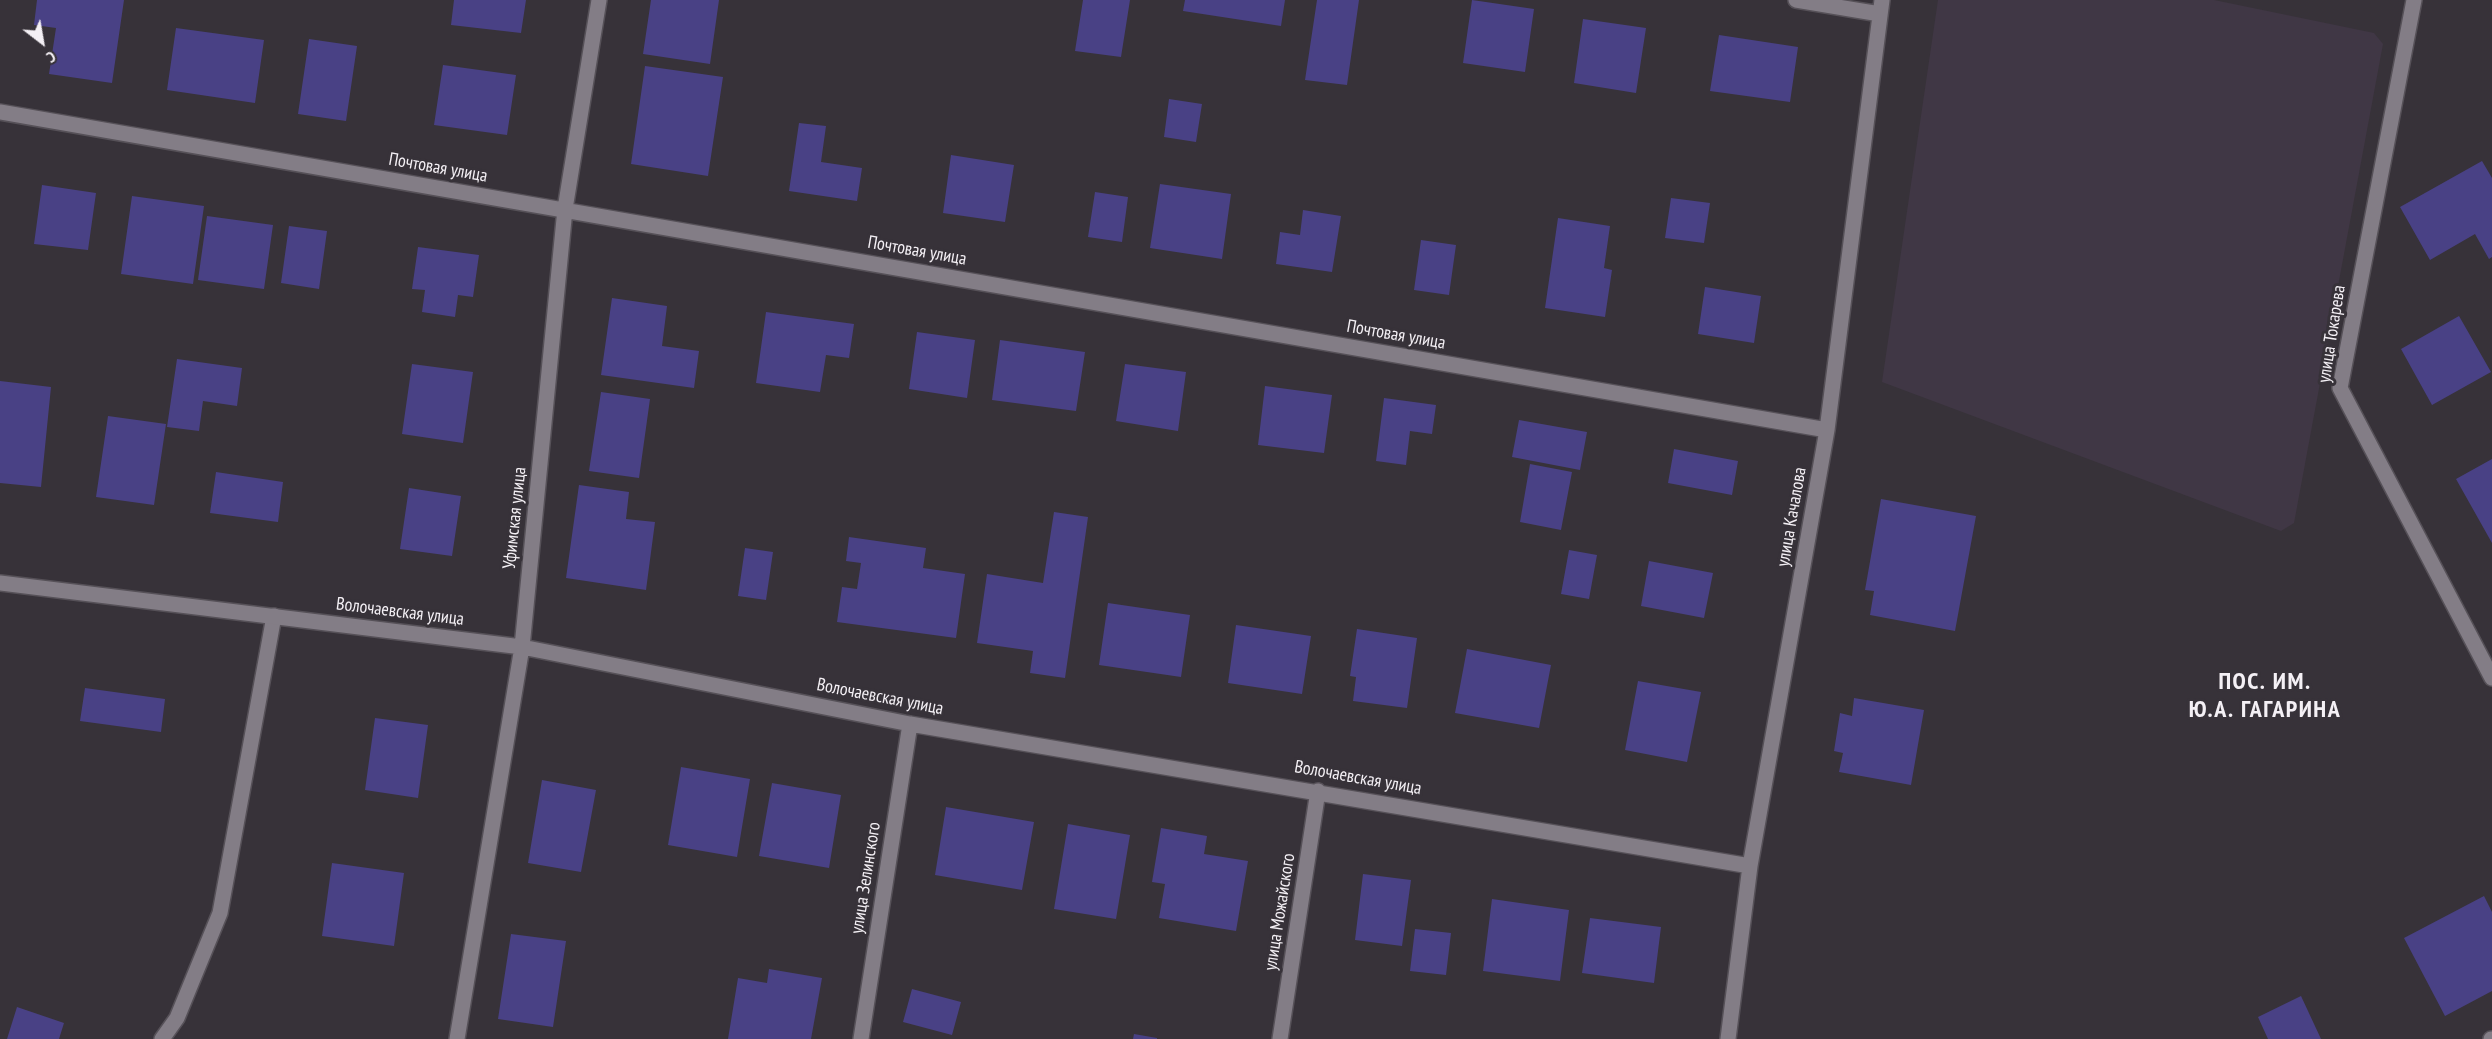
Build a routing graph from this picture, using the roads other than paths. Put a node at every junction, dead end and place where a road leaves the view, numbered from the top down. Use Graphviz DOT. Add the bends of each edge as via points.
graph roads {
  1 [pos="599,0"];
  2 [pos="1796,0"];
  3 [pos="2414,0"];
  4 [pos="1881,7"];
  5 [pos="0,112"];
  6 [pos="565,209"];
  7 [pos="1827,430"];
  8 [pos="0,583"];
  9 [pos="274,616"];
  10 [pos="522,646"];
  11 [pos="2492,678"];
  12 [pos="910,724"];
  13 [pos="1318,791"];
  14 [pos="1750,866"];
  15 [pos="162,1039"];
  16 [pos="457,1039"];
  17 [pos="861,1039"];
  18 [pos="1280,1039"];
  19 [pos="1728,1039"];
  1 -- 6 [label="street, Уфимская улица"];
  2 -- 4 [label="street"];
  3 -- 11 [label="street, улица Токарева" via="2340,388"];
  4 -- 7 [label="street, улица Качалова"];
  5 -- 6 [label="street, Почтовая улица"];
  6 -- 7 [label="street, Почтовая улица"];
  6 -- 10 [label="street, Уфимская улица"];
  7 -- 14 [label="street, улица Качалова"];
  8 -- 9 [label="street, Волочаевская улица"];
  9 -- 10 [label="street, Волочаевская улица"];
  9 -- 15 [label="street" via="220,913 177,1018"];
  10 -- 12 [label="street, Волочаевская улица"];
  10 -- 16 [label="street, Уфимская улица"];
  12 -- 13 [label="street, Волочаевская улица"];
  12 -- 17 [label="street, улица Зелинского"];
  13 -- 14 [label="street, Волочаевская улица"];
  13 -- 18 [label="street, улица Можайского"];
  14 -- 19 [label="street, улица Качалова"];
}
